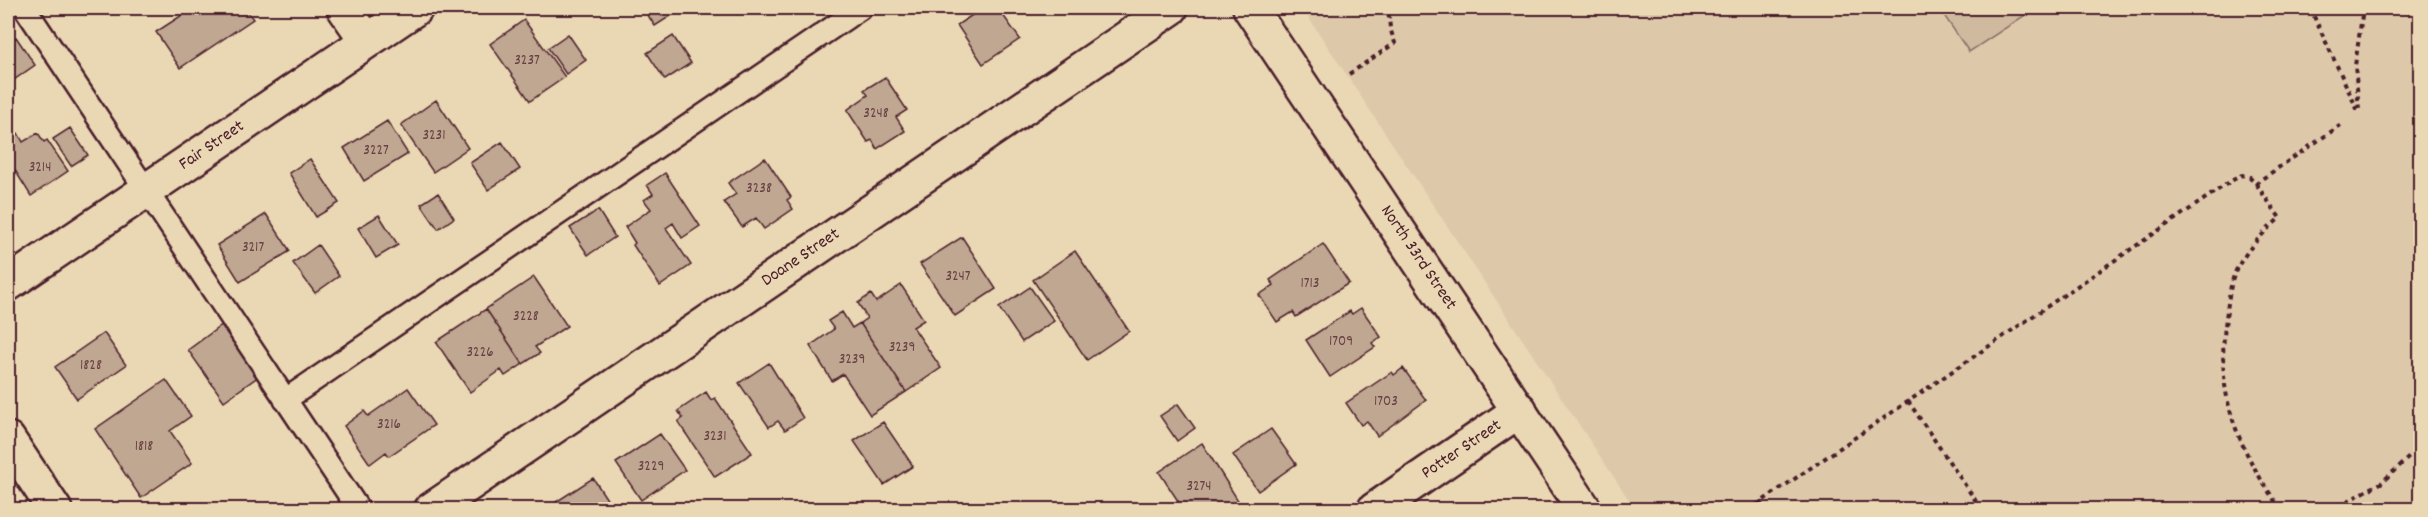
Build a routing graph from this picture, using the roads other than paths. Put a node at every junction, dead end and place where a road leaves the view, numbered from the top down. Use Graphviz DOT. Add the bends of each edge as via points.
graph roads {
  1 [pos="25,8"];
  2 [pos="344,8"];
  3 [pos="416,8"];
  4 [pos="861,8"];
  5 [pos="1171,8"];
  6 [pos="1250,8"];
  7 [pos="366,41"];
  8 [pos="147,190"];
  9 [pos="8,284"];
  10 [pos="285,400"];
  11 [pos="1520,410"];
  12 [pos="8,439"];
  13 [pos="55,510"];
  14 [pos="359,510"];
  15 [pos="431,510"];
  16 [pos="1374,510"];
  17 [pos="1585,510"];
  1 -- 8 [label="lane"];
  2 -- 7 [label="street"];
  3 -- 7 [label="street, Fair Street"];
  4 -- 10 [label="lane"];
  5 -- 15 [label="street, Doane Street"];
  6 -- 11 [label="street, North 33rd Street"];
  7 -- 8 [label="street, Fair Street"];
  8 -- 9 [label="street, Fair Street"];
  8 -- 10 [label="lane"];
  10 -- 14 [label="lane"];
  11 -- 16 [label="street, Potter Street"];
  11 -- 17 [label="street, North 33rd Street"];
  12 -- 13 [label="street"];
}
